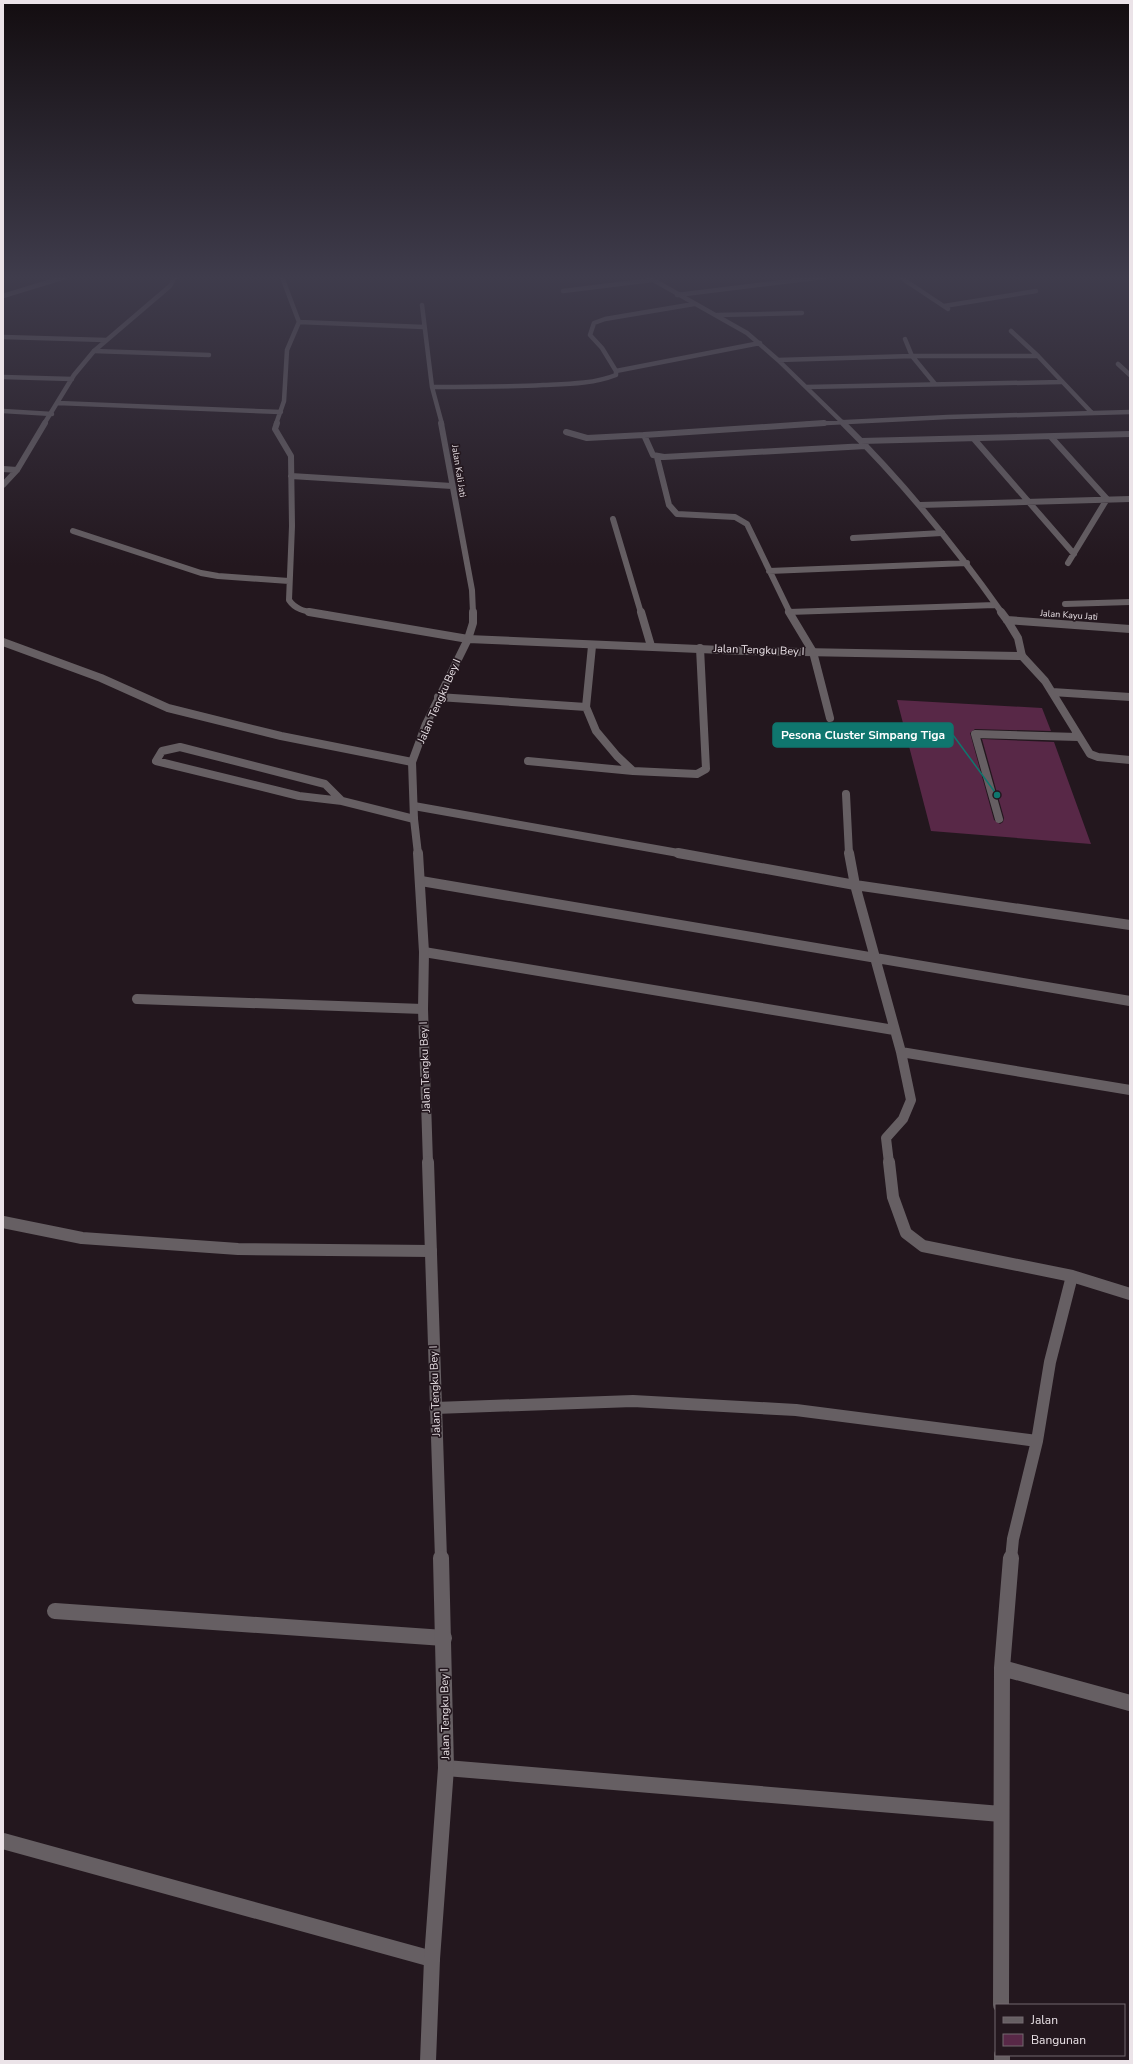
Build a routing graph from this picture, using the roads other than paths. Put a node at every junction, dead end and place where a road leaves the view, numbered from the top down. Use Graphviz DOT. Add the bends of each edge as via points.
graph roads {
  1 [pos="77,373"];
  2 [pos="286,373"];
  3 [pos="430,373"];
  4 [pos="616,373"];
  5 [pos="792,373"];
  6 [pos="926,373"];
  7 [pos="1053,373"];
  8 [pos="3,377"];
  9 [pos="72,379"];
  10 [pos="1061,382"];
  11 [pos="935,384"];
  12 [pos="432,387"];
  13 [pos="806,387"];
  14 [pos="58,403"];
  15 [pos="3,411"];
  16 [pos="281,412"];
  17 [pos="1130,412"];
  18 [pos="1092,413"];
  19 [pos="52,414"];
  20 [pos="840,421"];
  21 [pos="566,432"];
  22 [pos="1130,434"];
  23 [pos="644,435"];
  24 [pos="1051,437"];
  25 [pos="974,439"];
  26 [pos="861,441"];
  27 [pos="866,446"];
  28 [pos="657,457"];
  29 [pos="3,469"];
  30 [pos="17,470"];
  31 [pos="291,476"];
  32 [pos="3,485"];
  33 [pos="452,486"];
  34 [pos="1107,499"];
  35 [pos="1130,499"];
  36 [pos="1027,502"];
  37 [pos="920,505"];
  38 [pos="613,520"];
  39 [pos="73,531"];
  40 [pos="942,533"];
  41 [pos="853,538"];
  42 [pos="1074,554"];
  43 [pos="967,563"];
  44 [pos="1068,563"];
  45 [pos="769,571"];
  46 [pos="289,581"];
  47 [pos="1130,602"];
  48 [pos="1065,604"];
  49 [pos="995,605"];
  50 [pos="788,612"];
  51 [pos="1007,620"];
  52 [pos="1130,629"];
  53 [pos="468,639"];
  54 [pos="3,642"];
  55 [pos="592,646"];
  56 [pos="651,646"];
  57 [pos="700,648"];
  58 [pos="813,652"];
  59 [pos="1022,656"];
  60 [pos="1052,692"];
  61 [pos="1130,697"];
  62 [pos="438,698"];
  63 [pos="586,707"];
  64 [pos="830,718"];
  65 [pos="1078,737"];
  66 [pos="1130,760"];
  67 [pos="528,761"];
  68 [pos="412,762"];
  69 [pos="633,771"];
  70 [pos="846,794"];
  71 [pos="342,801"];
  72 [pos="414,806"];
  73 [pos="414,819"];
  74 [pos="999,819"];
  75 [pos="421,881"];
  76 [pos="855,885"];
  77 [pos="1130,925"];
  78 [pos="424,952"];
  79 [pos="876,958"];
  80 [pos="137,999"];
  81 [pos="1130,1000"];
  82 [pos="423,1009"];
  83 [pos="894,1030"];
  84 [pos="901,1052"];
  85 [pos="1130,1090"];
  86 [pos="3,1222"];
  87 [pos="431,1251"];
  88 [pos="1072,1276"];
  89 [pos="1130,1294"];
  90 [pos="435,1408"];
  91 [pos="1037,1441"];
  92 [pos="55,1611"];
  93 [pos="444,1638"];
  94 [pos="1002,1668"];
  95 [pos="1130,1703"];
  96 [pos="446,1768"];
  97 [pos="1001,1814"];
  98 [pos="3,1841"];
  99 [pos="432,1959"];
  100 [pos="1001,2004"];
  101 [pos="428,2061"];
  1 -- 9 [label="street"];
  2 -- 16 [label="street"];
  3 -- 12 [label="street, Jalan Kali Jati"];
  4 -- 12 [label="street" via="609,379 581,382"];
  5 -- 13 [label="street"];
  6 -- 11 [label="street"];
  7 -- 10 [label="street"];
  8 -- 9 [label="street"];
  9 -- 14 [label="street"];
  10 -- 11 [label="street"];
  10 -- 18 [label="street"];
  11 -- 13 [label="street"];
  12 -- 33 [label="street, Jalan Kali Jati" via="444,430"];
  13 -- 20 [label="street"];
  14 -- 16 [label="street"];
  14 -- 19 [label="street"];
  15 -- 19 [label="street"];
  16 -- 31 [label="street" via="275,430 291,456"];
  17 -- 18 [label="street"];
  18 -- 20 [label="street"];
  19 -- 30 [label="street"];
  20 -- 23 [label="street"];
  20 -- 26 [label="street"];
  21 -- 23 [label="street" via="587,438"];
  22 -- 24 [label="street"];
  23 -- 28 [label="street" via="653,455"];
  24 -- 25 [label="street"];
  24 -- 34 [label="street"];
  25 -- 26 [label="street"];
  25 -- 36 [label="street"];
  26 -- 27 [label="street"];
  27 -- 28 [label="street"];
  27 -- 37 [label="street"];
  28 -- 45 [label="street" via="669,505 674,511 685,516 726,516 741,519 747,524"];
  29 -- 30 [label="street"];
  30 -- 32 [label="street"];
  31 -- 33 [label="street"];
  31 -- 46 [label="street"];
  33 -- 53 [label="street, Jalan Kali Jati" via="472,590 473,623"];
  34 -- 35 [label="street"];
  34 -- 36 [label="street"];
  34 -- 42 [label="street"];
  36 -- 37 [label="street"];
  36 -- 42 [label="street"];
  37 -- 40 [label="street"];
  38 -- 56 [label="street"];
  39 -- 46 [label="street" via="201,573"];
  40 -- 41 [label="street"];
  40 -- 43 [label="street"];
  42 -- 44 [label="street"];
  43 -- 45 [label="street"];
  43 -- 49 [label="street"];
  45 -- 50 [label="street"];
  46 -- 53 [label="street" via="290,600 293,606 303,611"];
  47 -- 48 [label="street"];
  49 -- 50 [label="street"];
  49 -- 51 [label="street"];
  50 -- 58 [label="street"];
  51 -- 52 [label="street, Jalan Kayu Jati"];
  51 -- 59 [label="street" via="1018,638"];
  53 -- 55 [label="street, Jalan Tengku Bey I"];
  53 -- 62 [label="street, Jalan Tengku Bey I"];
  54 -- 68 [label="street" via="101,678 168,708 281,736"];
  55 -- 56 [label="street, Jalan Tengku Bey I"];
  55 -- 63 [label="street"];
  56 -- 57 [label="street, Jalan Tengku Bey I"];
  57 -- 58 [label="street, Jalan Tengku Bey I"];
  57 -- 69 [label="street" via="706,769 697,774"];
  58 -- 59 [label="street, Jalan Tengku Bey I"];
  58 -- 64 [label="street"];
  59 -- 60 [label="street"];
  60 -- 61 [label="street"];
  60 -- 65 [label="street"];
  62 -- 63 [label="street"];
  62 -- 68 [label="street, Jalan Tengku Bey I"];
  63 -- 69 [label="street" via="596,731"];
  65 -- 66 [label="street" via="1090,754"];
  65 -- 74 [label="street" via="975,734"];
  67 -- 69 [label="street"];
  68 -- 72 [label="street, Jalan Tengku Bey I"];
  70 -- 76 [label="street" via="849,852"];
  71 -- 71 [label="street" via="299,796 156,761 162,752 180,747 325,784"];
  71 -- 73 [label="street"];
  72 -- 73 [label="street, Jalan Tengku Bey I"];
  72 -- 76 [label="street"];
  73 -- 75 [label="street, Jalan Tengku Bey I"];
  75 -- 78 [label="street, Jalan Tengku Bey I"];
  75 -- 79 [label="street"];
  76 -- 77 [label="street"];
  76 -- 79 [label="street"];
  78 -- 82 [label="street, Jalan Tengku Bey I"];
  78 -- 83 [label="street"];
  79 -- 81 [label="street"];
  79 -- 83 [label="street"];
  80 -- 82 [label="street"];
  82 -- 87 [label="street, Jalan Tengku Bey I"];
  83 -- 84 [label="street"];
  84 -- 85 [label="street"];
  84 -- 88 [label="street" via="911,1100 903,1119 886,1138 893,1197 906,1233 923,1246"];
  86 -- 87 [label="street" via="82,1238 238,1249"];
  87 -- 90 [label="street, Jalan Tengku Bey I"];
  88 -- 89 [label="street"];
  88 -- 91 [label="street" via="1050,1362"];
  90 -- 91 [label="street" via="633,1401 796,1410"];
  90 -- 93 [label="street, Jalan Tengku Bey I"];
  91 -- 94 [label="street" via="1013,1539"];
  92 -- 93 [label="street"];
  93 -- 96 [label="street, Jalan Tengku Bey I"];
  94 -- 95 [label="street"];
  94 -- 97 [label="street"];
  96 -- 97 [label="street"];
  96 -- 99 [label="street, Jalan Tengku Bey I"];
  97 -- 100 [label="street"];
  98 -- 99 [label="street"];
  99 -- 101 [label="street, Jalan Tengku Bey I"];
}
